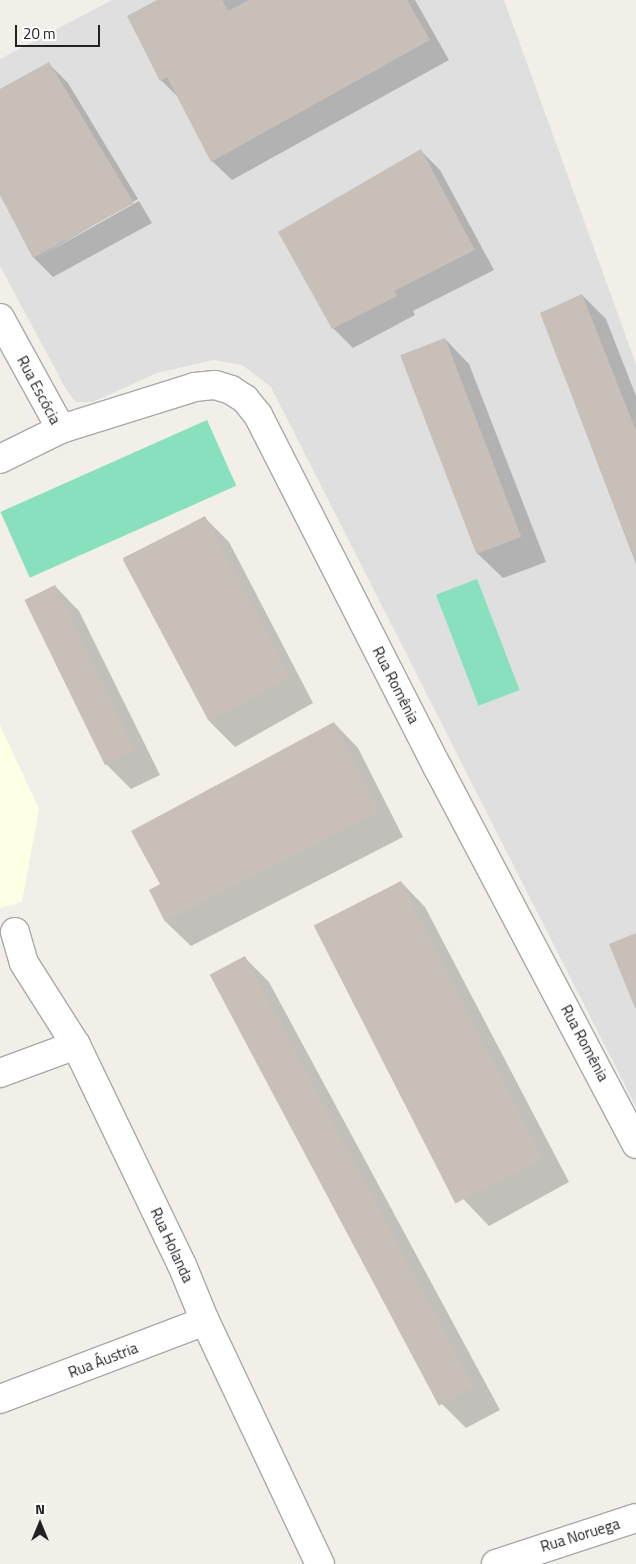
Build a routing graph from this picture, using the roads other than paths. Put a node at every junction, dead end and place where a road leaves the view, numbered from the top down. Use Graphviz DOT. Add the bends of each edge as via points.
graph roads {
  1 [pos="0,318"];
  2 [pos="61,429"];
  3 [pos="0,459"];
  4 [pos="15,932"];
  5 [pos="76,1045"];
  6 [pos="0,1073"];
  7 [pos="636,1144"];
  8 [pos="205,1321"];
  9 [pos="0,1399"];
  10 [pos="636,1518"];
  11 [pos="320,1564"];
  12 [pos="496,1564"];
  1 -- 2 [label="street, Rua Escócia"];
  2 -- 3 [label="street, Rua Escócia"];
  2 -- 7 [label="street, Rua Romênia" via="195,387 214,386 231,390 245,399 258,415 438,768"];
  4 -- 5 [label="street, Rua Holanda" via="24,963"];
  5 -- 6 [label="street"];
  5 -- 8 [label="street, Rua Holanda" via="182,1265"];
  8 -- 9 [label="street, Rua Áustria"];
  8 -- 11 [label="street, Rua Holanda"];
  10 -- 12 [label="street, Rua Noruega"];
}
